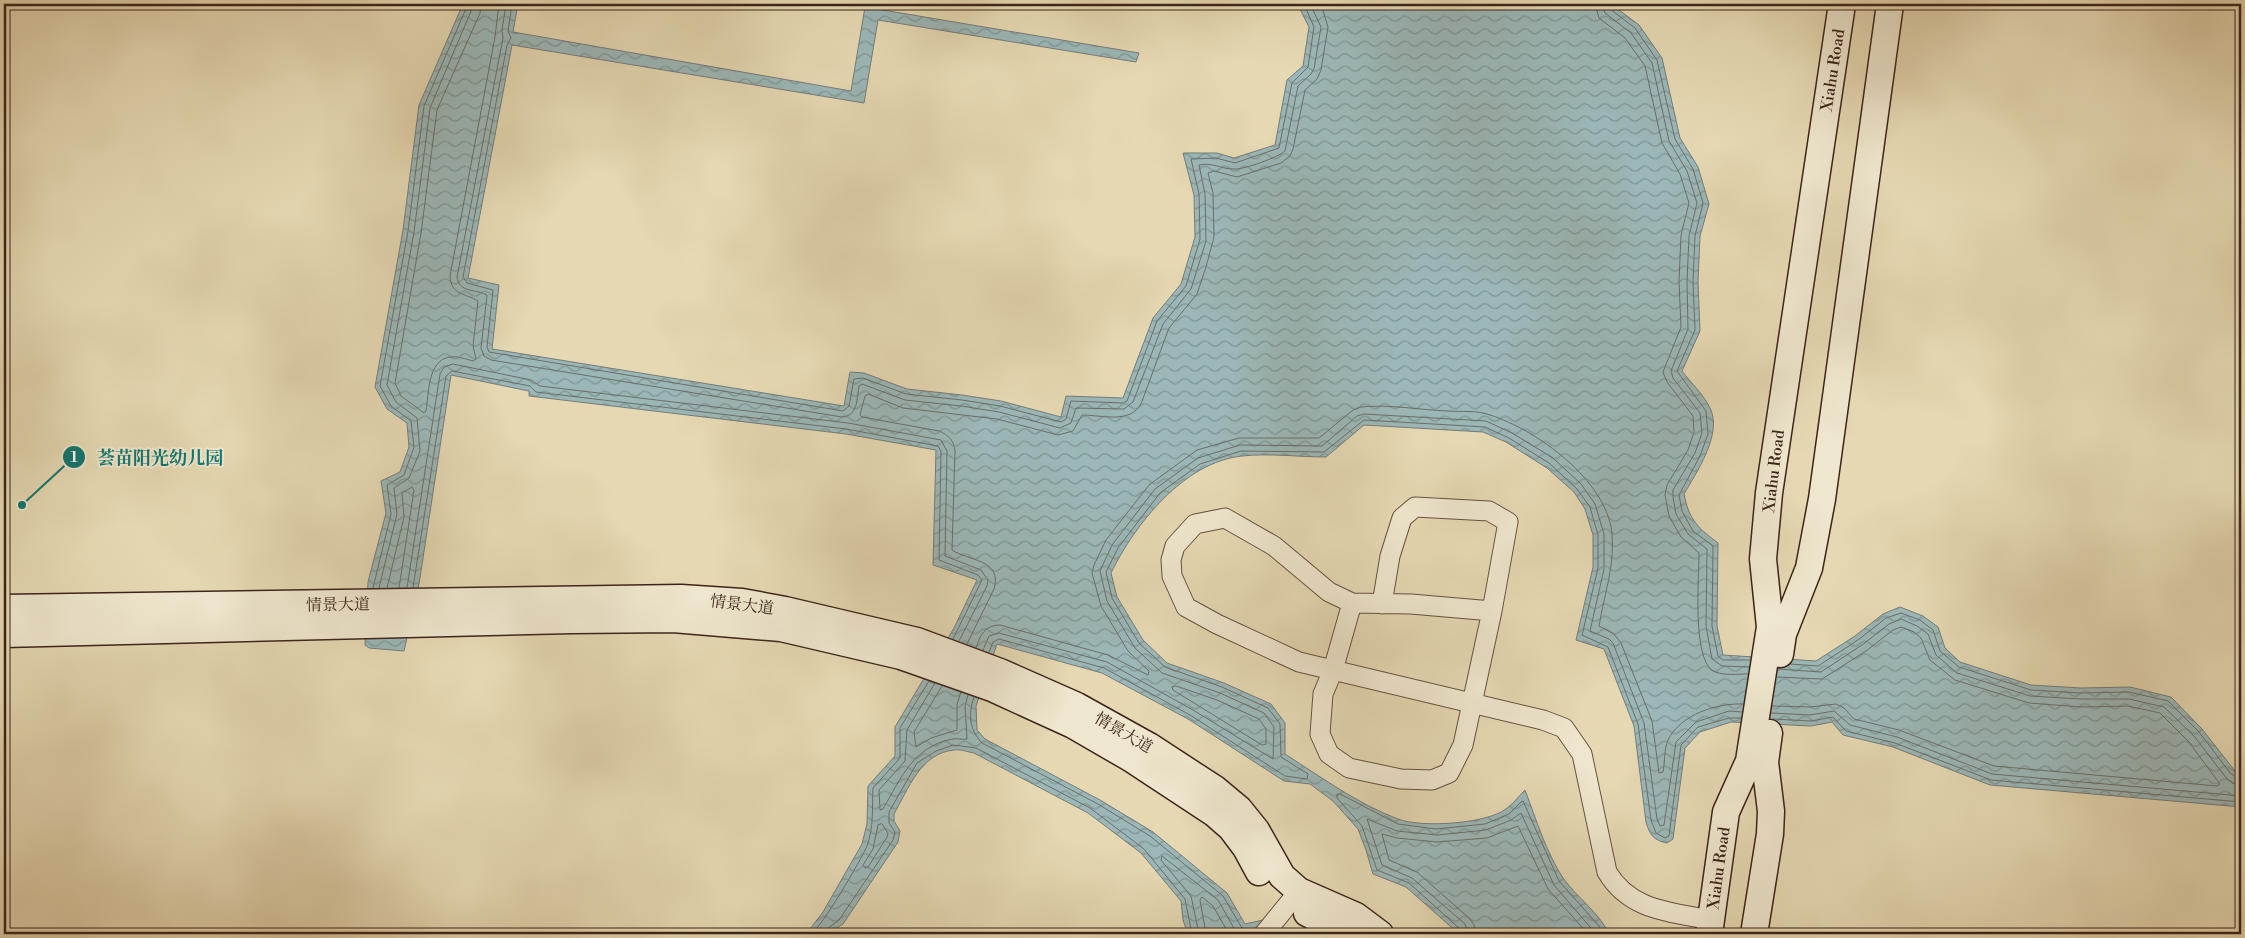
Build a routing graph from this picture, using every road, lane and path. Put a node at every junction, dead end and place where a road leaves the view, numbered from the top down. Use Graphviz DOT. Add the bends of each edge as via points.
graph roads {
  1 [pos="1842,4"];
  2 [pos="1890,4"];
  3 [pos="1352,603"];
  4 [pos="1382,604"];
  5 [pos="47,607"];
  6 [pos="4,608"];
  7 [pos="1492,611"];
  8 [pos="218,617"];
  9 [pos="43,633"];
  10 [pos="4,634"];
  11 [pos="1774,647"];
  12 [pos="1333,670"];
  13 [pos="1473,703"];
  14 [pos="1762,731"];
  15 [pos="1281,912"];
  16 [pos="1710,927"];
  17 [pos="1348,934"];
  18 [pos="1380,934"];
  19 [pos="1754,934"];
  1 -- 11 [label="street, Xiahu Road" via="1768,493 1763,559"];
  2 -- 11 [label="street, Xiahu Road" via="1822,499 1809,568 1783,634"];
  3 -- 4 [label="street"];
  3 -- 12 [label="street"];
  3 -- 12 [label="street" via="1328,592 1274,546 1225,518 1195,524 1175,546 1171,560 1172,576 1186,607 1299,662"];
  4 -- 7 [label="street"];
  4 -- 7 [label="street" via="1390,556 1402,518 1415,507 1489,511 1508,522"];
  5 -- 6 [label="street, 情景大道"];
  5 -- 8 [label="street, 情景大道"];
  5 -- 9 [label="street"];
  7 -- 13 [label="street"];
  8 -- 9 [label="street, 情景大道"];
  8 -- 15 [label="street, 情景大道" via="442,612 681,598 742,602 830,619 1077,706 1149,746 1215,789 1239,809 1256,830 1282,876"];
  9 -- 10 [label="street, 情景大道"];
  11 -- 14 [label="street, Xiahu Road"];
  12 -- 13 [label="street"];
  12 -- 13 [label="street" via="1323,694 1320,734 1329,754 1349,768 1409,779 1432,780 1449,773 1464,745"];
  13 -- 16 [label="street" via="1564,728 1582,754 1607,872 1616,887 1633,900"];
  14 -- 16 [label="street, Xiahu Road" via="1726,812"];
  14 -- 19 [label="street, Xiahu Road" via="1772,811"];
  15 -- 17 [label="street, 情景大道"];
  15 -- 18 [label="street, 情景大道" via="1356,916"];
}
